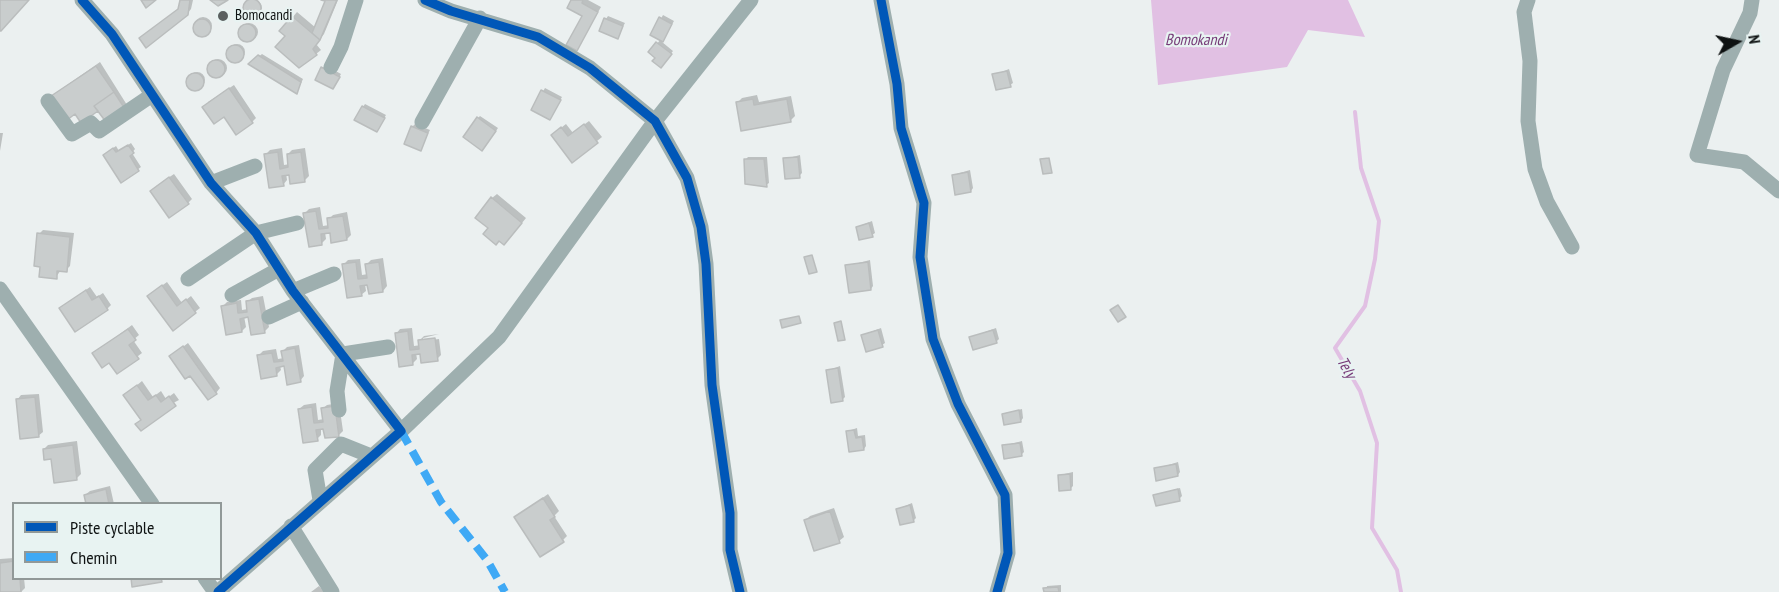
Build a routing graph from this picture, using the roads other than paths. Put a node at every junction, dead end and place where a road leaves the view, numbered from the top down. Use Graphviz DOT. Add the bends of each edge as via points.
graph roads {
  1 [pos="82,0"];
  2 [pos="356,0"];
  3 [pos="425,0"];
  4 [pos="751,0"];
  5 [pos="881,0"];
  6 [pos="1528,0"];
  7 [pos="1752,0"];
  8 [pos="480,18"];
  9 [pos="331,67"];
  10 [pos="152,95"];
  11 [pos="48,101"];
  12 [pos="655,121"];
  13 [pos="422,122"];
  14 [pos="255,166"];
  15 [pos="212,183"];
  16 [pos="1779,191"];
  17 [pos="297,223"];
  18 [pos="256,233"];
  19 [pos="1572,247"];
  20 [pos="279,268"];
  21 [pos="334,274"];
  22 [pos="188,279"];
  23 [pos="0,289"];
  24 [pos="232,295"];
  25 [pos="298,296"];
  26 [pos="269,317"];
  27 [pos="388,347"];
  28 [pos="343,354"];
  29 [pos="339,410"];
  30 [pos="401,431"];
  31 [pos="371,456"];
  32 [pos="320,500"];
  33 [pos="151,502"];
  34 [pos="291,526"];
  35 [pos="206,580"];
  36 [pos="216,592"];
  37 [pos="332,592"];
  38 [pos="740,592"];
  39 [pos="998,592"];
  1 -- 10 [label="street" via="112,34"];
  2 -- 9 [label="street"];
  3 -- 8 [label="street"];
  4 -- 12 [label="street"];
  5 -- 39 [label="street" via="901,128 924,203 920,257 933,339 958,404 1005,495 1008,553"];
  6 -- 19 [label="street" via="1524,12 1530,61 1528,121 1535,169 1547,202"];
  7 -- 16 [label="street" via="1750,13 1723,70 1697,155 1744,162"];
  8 -- 12 [label="street" via="538,37 566,52"];
  8 -- 13 [label="street"];
  10 -- 11 [label="street" via="99,131 91,123 72,134"];
  10 -- 15 [label="street"];
  12 -- 30 [label="street" via="499,338"];
  12 -- 38 [label="street" via="687,178 700,226 709,297 712,385 730,513 730,550"];
  14 -- 15 [label="street"];
  15 -- 18 [label="street"];
  17 -- 18 [label="street"];
  18 -- 20 [label="street"];
  18 -- 22 [label="street"];
  20 -- 24 [label="street"];
  20 -- 25 [label="street"];
  21 -- 25 [label="street"];
  23 -- 33 [label="street"];
  25 -- 26 [label="street"];
  25 -- 28 [label="street"];
  27 -- 28 [label="street"];
  28 -- 29 [label="street" via="337,391"];
  28 -- 30 [label="street"];
  30 -- 31 [label="street"];
  31 -- 32 [label="street"];
  31 -- 32 [label="street" via="341,444 315,470"];
  32 -- 34 [label="street"];
  34 -- 36 [label="street"];
  34 -- 37 [label="street"];
  35 -- 36 [label="street"];
}
